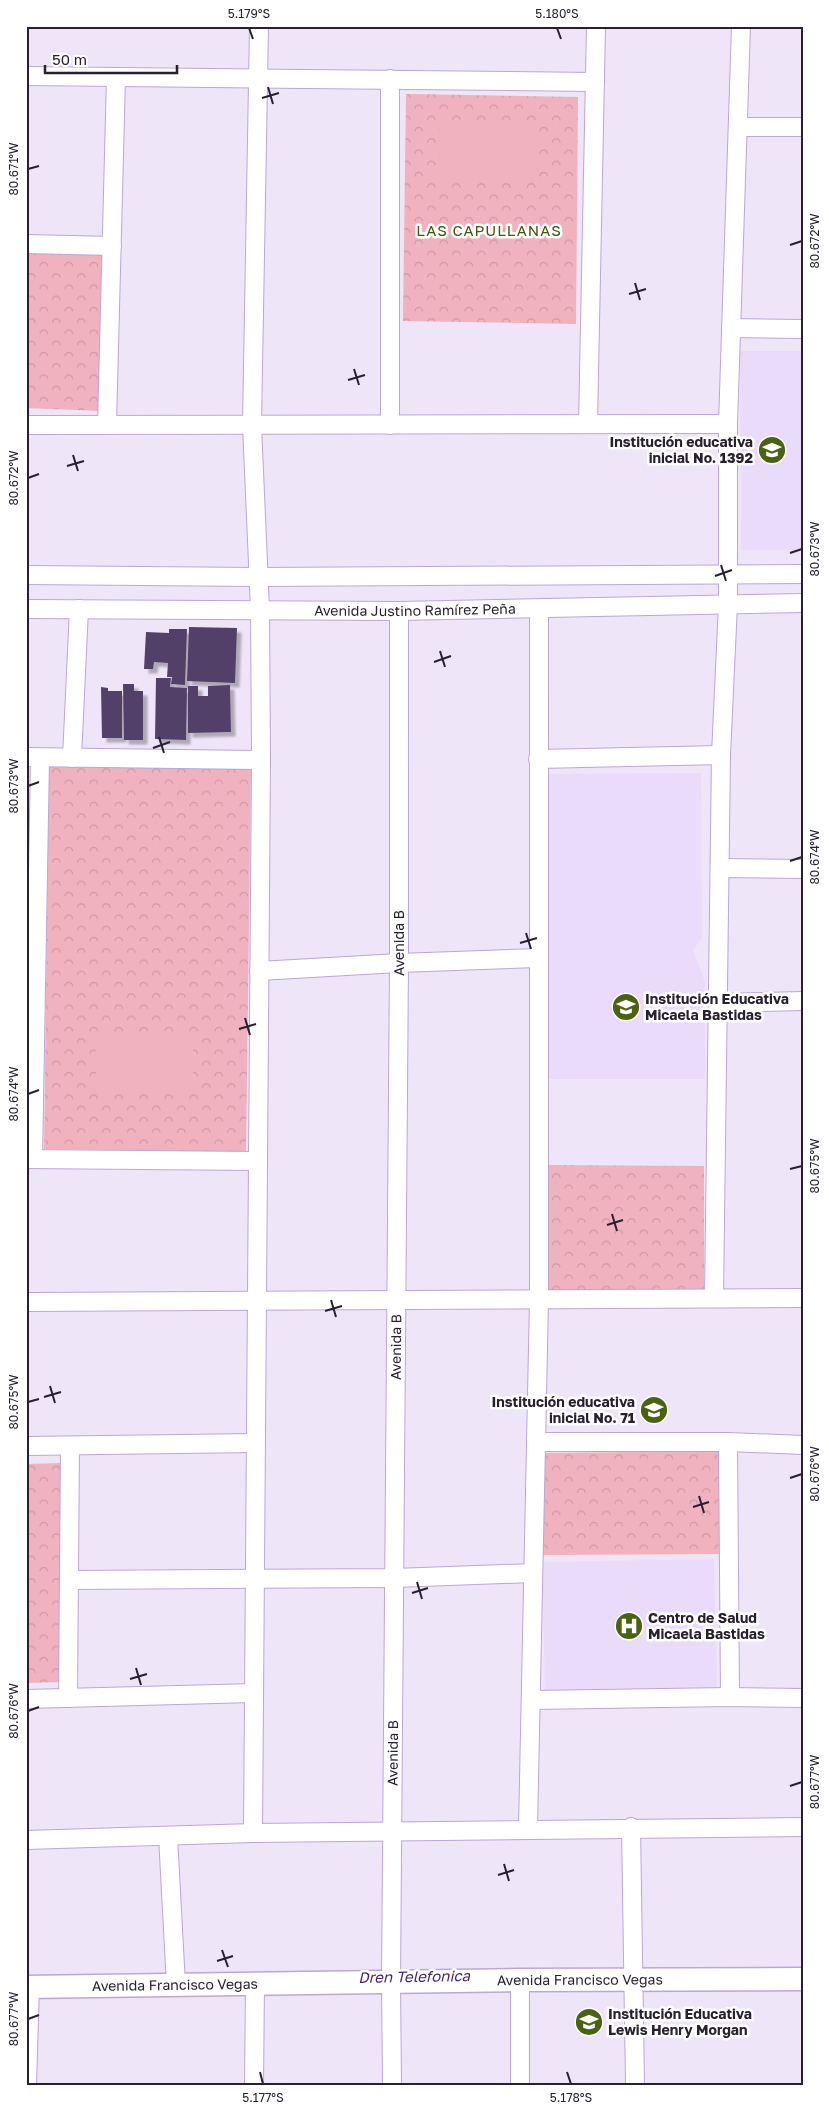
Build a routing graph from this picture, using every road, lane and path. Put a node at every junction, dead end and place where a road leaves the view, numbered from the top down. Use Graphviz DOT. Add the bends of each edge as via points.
graph roads {
  1 [pos="258,26"];
  2 [pos="596,26"];
  3 [pos="741,26"];
  4 [pos="26,76"];
  5 [pos="116,77"];
  6 [pos="259,78"];
  7 [pos="390,79"];
  8 [pos="595,82"];
  9 [pos="738,127"];
  10 [pos="803,127"];
  11 [pos="26,244"];
  12 [pos="112,246"];
  13 [pos="731,328"];
  14 [pos="803,329"];
  15 [pos="390,424"];
  16 [pos="588,424"];
  17 [pos="728,424"];
  18 [pos="26,425"];
  19 [pos="107,425"];
  20 [pos="252,425"];
  21 [pos="803,574"];
  22 [pos="26,575"];
  23 [pos="728,576"];
  24 [pos="259,577"];
  25 [pos="803,603"];
  26 [pos="728,604"];
  27 [pos="26,609"];
  28 [pos="260,609"];
  29 [pos="79,610"];
  30 [pos="539,610"];
  31 [pos="399,611"];
  32 [pos="721,755"];
  33 [pos="33,758"];
  34 [pos="72,758"];
  35 [pos="538,759"];
  36 [pos="261,760"];
  37 [pos="720,868"];
  38 [pos="803,869"];
  39 [pos="538,958"];
  40 [pos="398,962"];
  41 [pos="259,971"];
  42 [pos="803,1002"];
  43 [pos="718,1003"];
  44 [pos="29,1159"];
  45 [pos="258,1161"];
  46 [pos="714,1298"];
  47 [pos="803,1298"];
  48 [pos="539,1299"];
  49 [pos="396,1300"];
  50 [pos="256,1301"];
  51 [pos="26,1302"];
  52 [pos="536,1442"];
  53 [pos="728,1442"];
  54 [pos="256,1443"];
  55 [pos="803,1445"];
  56 [pos="26,1446"];
  57 [pos="70,1446"];
  58 [pos="534,1573"];
  59 [pos="394,1578"];
  60 [pos="255,1579"];
  61 [pos="69,1580"];
  62 [pos="254,1693"];
  63 [pos="730,1697"];
  64 [pos="68,1698"];
  65 [pos="803,1698"];
  66 [pos="26,1699"];
  67 [pos="531,1700"];
  68 [pos="631,1827"];
  69 [pos="803,1827"];
  70 [pos="528,1829"];
  71 [pos="392,1832"];
  72 [pos="253,1833"];
  73 [pos="168,1836"];
  74 [pos="26,1840"];
  75 [pos="634,1979"];
  76 [pos="803,1979"];
  77 [pos="520,1980"];
  78 [pos="391,1982"];
  79 [pos="255,1984"];
  80 [pos="176,1985"];
  81 [pos="29,1986"];
  82 [pos="30,2085"];
  83 [pos="254,2085"];
  84 [pos="392,2085"];
  85 [pos="520,2085"];
  86 [pos="635,2085"];
  1 -- 6 [label="street"];
  2 -- 8 [label="street"];
  3 -- 9 [label="street"];
  4 -- 5 [label="street"];
  5 -- 6 [label="street"];
  5 -- 12 [label="street"];
  6 -- 7 [label="street"];
  6 -- 20 [label="street"];
  7 -- 8 [label="street"];
  7 -- 15 [label="street"];
  8 -- 16 [label="street"];
  9 -- 10 [label="street"];
  9 -- 13 [label="street"];
  11 -- 12 [label="street"];
  12 -- 19 [label="street"];
  13 -- 14 [label="street"];
  13 -- 17 [label="street"];
  15 -- 16 [label="street"];
  15 -- 20 [label="street"];
  16 -- 17 [label="street"];
  17 -- 23 [label="street"];
  18 -- 19 [label="street"];
  19 -- 20 [label="street"];
  20 -- 24 [label="street"];
  21 -- 23 [label="street"];
  22 -- 24 [label="street"];
  23 -- 24 [label="street"];
  23 -- 26 [label="street"];
  24 -- 28 [label="street"];
  25 -- 26 [label="street, Avenida Justino Ramírez Peña"];
  26 -- 30 [label="street, Avenida Justino Ramírez Peña"];
  26 -- 32 [label="street"];
  27 -- 29 [label="street, Avenida Justino Ramírez Peña"];
  28 -- 29 [label="street, Avenida Justino Ramírez Peña"];
  28 -- 31 [label="street, Avenida Justino Ramírez Peña"];
  28 -- 36 [label="street"];
  29 -- 34 [label="street"];
  30 -- 31 [label="street, Avenida Justino Ramírez Peña"];
  30 -- 35 [label="street"];
  31 -- 40 [label="street, Avenida B"];
  32 -- 35 [label="street"];
  32 -- 37 [label="street"];
  33 -- 34 [label="street"];
  33 -- 44 [label="street"];
  34 -- 36 [label="street"];
  35 -- 39 [label="street"];
  36 -- 41 [label="street"];
  37 -- 38 [label="street"];
  37 -- 43 [label="street"];
  39 -- 40 [label="street"];
  39 -- 48 [label="street"];
  40 -- 41 [label="street"];
  40 -- 49 [label="street, Avenida B"];
  41 -- 45 [label="street"];
  42 -- 43 [label="street"];
  43 -- 46 [label="street"];
  44 -- 45 [label="street"];
  45 -- 50 [label="street"];
  46 -- 47 [label="street"];
  46 -- 48 [label="street"];
  48 -- 49 [label="street"];
  48 -- 52 [label="street"];
  49 -- 50 [label="street"];
  49 -- 59 [label="street, Avenida B"];
  50 -- 51 [label="street"];
  50 -- 54 [label="street"];
  52 -- 53 [label="street"];
  52 -- 58 [label="street"];
  53 -- 55 [label="street"];
  53 -- 63 [label="street"];
  54 -- 57 [label="street"];
  54 -- 60 [label="street"];
  56 -- 57 [label="street"];
  57 -- 61 [label="street"];
  58 -- 59 [label="street"];
  58 -- 67 [label="street"];
  59 -- 60 [label="street"];
  59 -- 71 [label="street, Avenida B"];
  60 -- 61 [label="street"];
  60 -- 62 [label="street"];
  61 -- 64 [label="street"];
  62 -- 64 [label="street"];
  62 -- 72 [label="street"];
  63 -- 65 [label="street"];
  63 -- 67 [label="street"];
  64 -- 66 [label="street"];
  67 -- 70 [label="street"];
  68 -- 69 [label="street"];
  68 -- 70 [label="street"];
  68 -- 75 [label="street"];
  70 -- 71 [label="street"];
  71 -- 72 [label="street"];
  71 -- 78 [label="street, Avenida B"];
  72 -- 73 [label="street"];
  73 -- 74 [label="street"];
  73 -- 80 [label="street"];
  75 -- 76 [label="street, Avenida Francisco Vegas"];
  75 -- 77 [label="street, Avenida Francisco Vegas"];
  75 -- 86 [label="street"];
  77 -- 78 [label="street, Avenida Francisco Vegas"];
  77 -- 85 [label="street"];
  78 -- 79 [label="street, Avenida Francisco Vegas"];
  78 -- 84 [label="street, Avenida B"];
  79 -- 80 [label="street, Avenida Francisco Vegas"];
  79 -- 83 [label="street"];
  80 -- 81 [label="street, Avenida Francisco Vegas"];
  81 -- 82 [label="street"];
}
